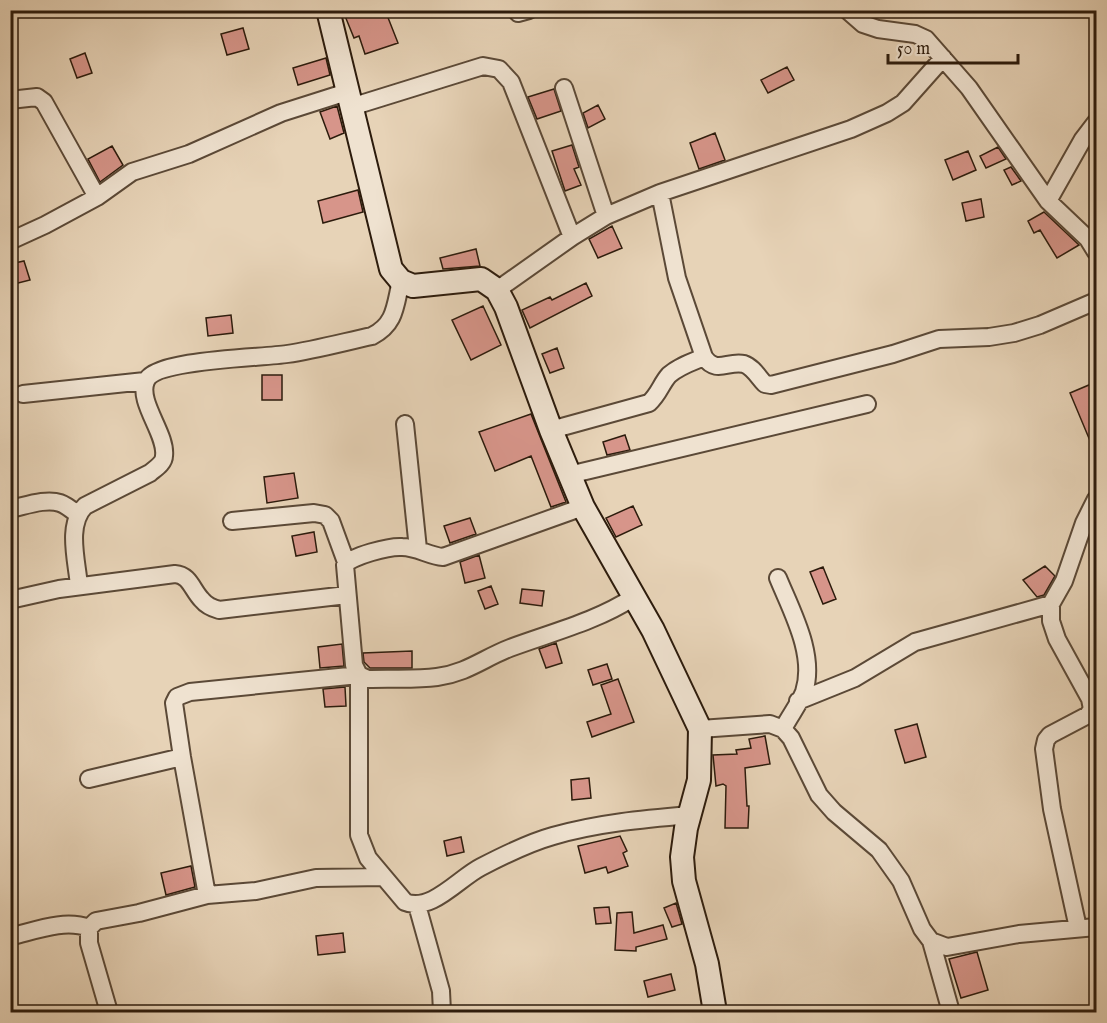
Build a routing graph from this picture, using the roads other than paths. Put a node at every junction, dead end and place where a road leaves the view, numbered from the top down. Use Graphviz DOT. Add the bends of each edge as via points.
graph roads {
  1 [pos="328,10"];
  2 [pos="847,10"];
  3 [pos="943,58"];
  4 [pos="564,88"];
  5 [pos="349,99"];
  6 [pos="10,100"];
  7 [pos="1096,122"];
  8 [pos="660,193"];
  9 [pos="97,197"];
  10 [pos="1048,201"];
  11 [pos="606,216"];
  12 [pos="572,237"];
  13 [pos="10,241"];
  14 [pos="1096,252"];
  15 [pos="401,282"];
  16 [pos="497,290"];
  17 [pos="1096,301"];
  18 [pos="704,357"];
  19 [pos="145,381"];
  20 [pos="22,394"];
  21 [pos="867,404"];
  22 [pos="405,424"];
  23 [pos="551,430"];
  24 [pos="569,476"];
  25 [pos="1096,499"];
  26 [pos="583,507"];
  27 [pos="10,509"];
  28 [pos="77,514"];
  29 [pos="232,521"];
  30 [pos="418,549"];
  31 [pos="346,562"];
  32 [pos="778,578"];
  33 [pos="79,586"];
  34 [pos="347,595"];
  35 [pos="634,597"];
  36 [pos="10,600"];
  37 [pos="1052,604"];
  38 [pos="359,675"];
  39 [pos="798,701"];
  40 [pos="700,729"];
  41 [pos="783,729"];
  42 [pos="182,757"];
  43 [pos="89,779"];
  44 [pos="690,815"];
  45 [pos="384,877"];
  46 [pos="207,895"];
  47 [pos="417,905"];
  48 [pos="1096,927"];
  49 [pos="89,928"];
  50 [pos="1078,928"];
  51 [pos="13,936"];
  52 [pos="931,941"];
  53 [pos="109,1012"];
  54 [pos="442,1012"];
  55 [pos="715,1012"];
  56 [pos="951,1012"];
  1 -- 5 [label="street"];
  2 -- 3 [label="street" via="863,24 926,39"];
  3 -- 8 [label="street" via="903,102 887,113 851,129"];
  3 -- 10 [label="street" via="969,88"];
  4 -- 11 [label="street"];
  5 -- 9 [label="street" via="281,113 189,154 132,172"];
  5 -- 12 [label="street" via="483,66 499,69 511,82"];
  5 -- 15 [label="street" via="391,269"];
  6 -- 9 [label="street" via="37,97 44,102"];
  7 -- 10 [label="street"];
  8 -- 11 [label="street"];
  8 -- 18 [label="street" via="676,278"];
  9 -- 13 [label="street"];
  10 -- 14 [label="street" via="1088,238"];
  11 -- 12 [label="street"];
  12 -- 16 [label="street"];
  15 -- 16 [label="street" via="413,286 481,279"];
  15 -- 19 [label="street" via="391,321 372,336 288,354 161,369"];
  16 -- 23 [label="street"];
  17 -- 18 [label="street" via="1014,333 939,339 771,385 742,364 714,366"];
  18 -- 23 [label="street" via="667,377 649,403"];
  19 -- 20 [label="street"];
  19 -- 28 [label="street" via="145,393 165,457 150,473 85,506"];
  21 -- 24 [label="street"];
  22 -- 30 [label="street"];
  23 -- 24 [label="street"];
  24 -- 26 [label="street"];
  25 -- 37 [label="street"];
  26 -- 30 [label="street" via="443,557"];
  26 -- 35 [label="street"];
  27 -- 28 [label="street" via="56,502"];
  28 -- 33 [label="street" via="74,528"];
  29 -- 31 [label="street" via="325,515 331,521"];
  30 -- 31 [label="street" via="400,546"];
  31 -- 34 [label="street"];
  32 -- 39 [label="street" via="806,658 806,678"];
  33 -- 34 [label="street" via="181,574 201,600 219,610"];
  33 -- 36 [label="street"];
  34 -- 38 [label="street" via="354,665"];
  35 -- 38 [label="street" via="602,615 508,649 467,670 438,677 368,679"];
  35 -- 40 [label="street"];
  37 -- 39 [label="street" via="915,642 855,678"];
  37 -- 50 [label="street" via="1051,621 1057,639 1092,709 1088,716 1050,735 1044,749 1052,809"];
  38 -- 42 [label="street" via="182,693 174,703"];
  38 -- 45 [label="street" via="357,825 368,858"];
  39 -- 41 [label="street"];
  40 -- 41 [label="street" via="770,724"];
  40 -- 44 [label="street" via="699,780"];
  41 -- 52 [label="street" via="819,795 879,850 901,881"];
  42 -- 43 [label="street"];
  42 -- 46 [label="street"];
  44 -- 47 [label="street" via="631,820 553,836 478,869 431,901"];
  44 -- 55 [label="street" via="682,857 684,880 707,964"];
  45 -- 46 [label="street" via="316,878 256,891"];
  45 -- 47 [label="street" via="405,902"];
  46 -- 49 [label="street" via="96,921"];
  47 -- 54 [label="street" via="441,991"];
  48 -- 50 [label="street"];
  49 -- 51 [label="street" via="67,924"];
  49 -- 53 [label="street" via="89,943"];
  50 -- 52 [label="street" via="947,946"];
  52 -- 56 [label="street"];
}
